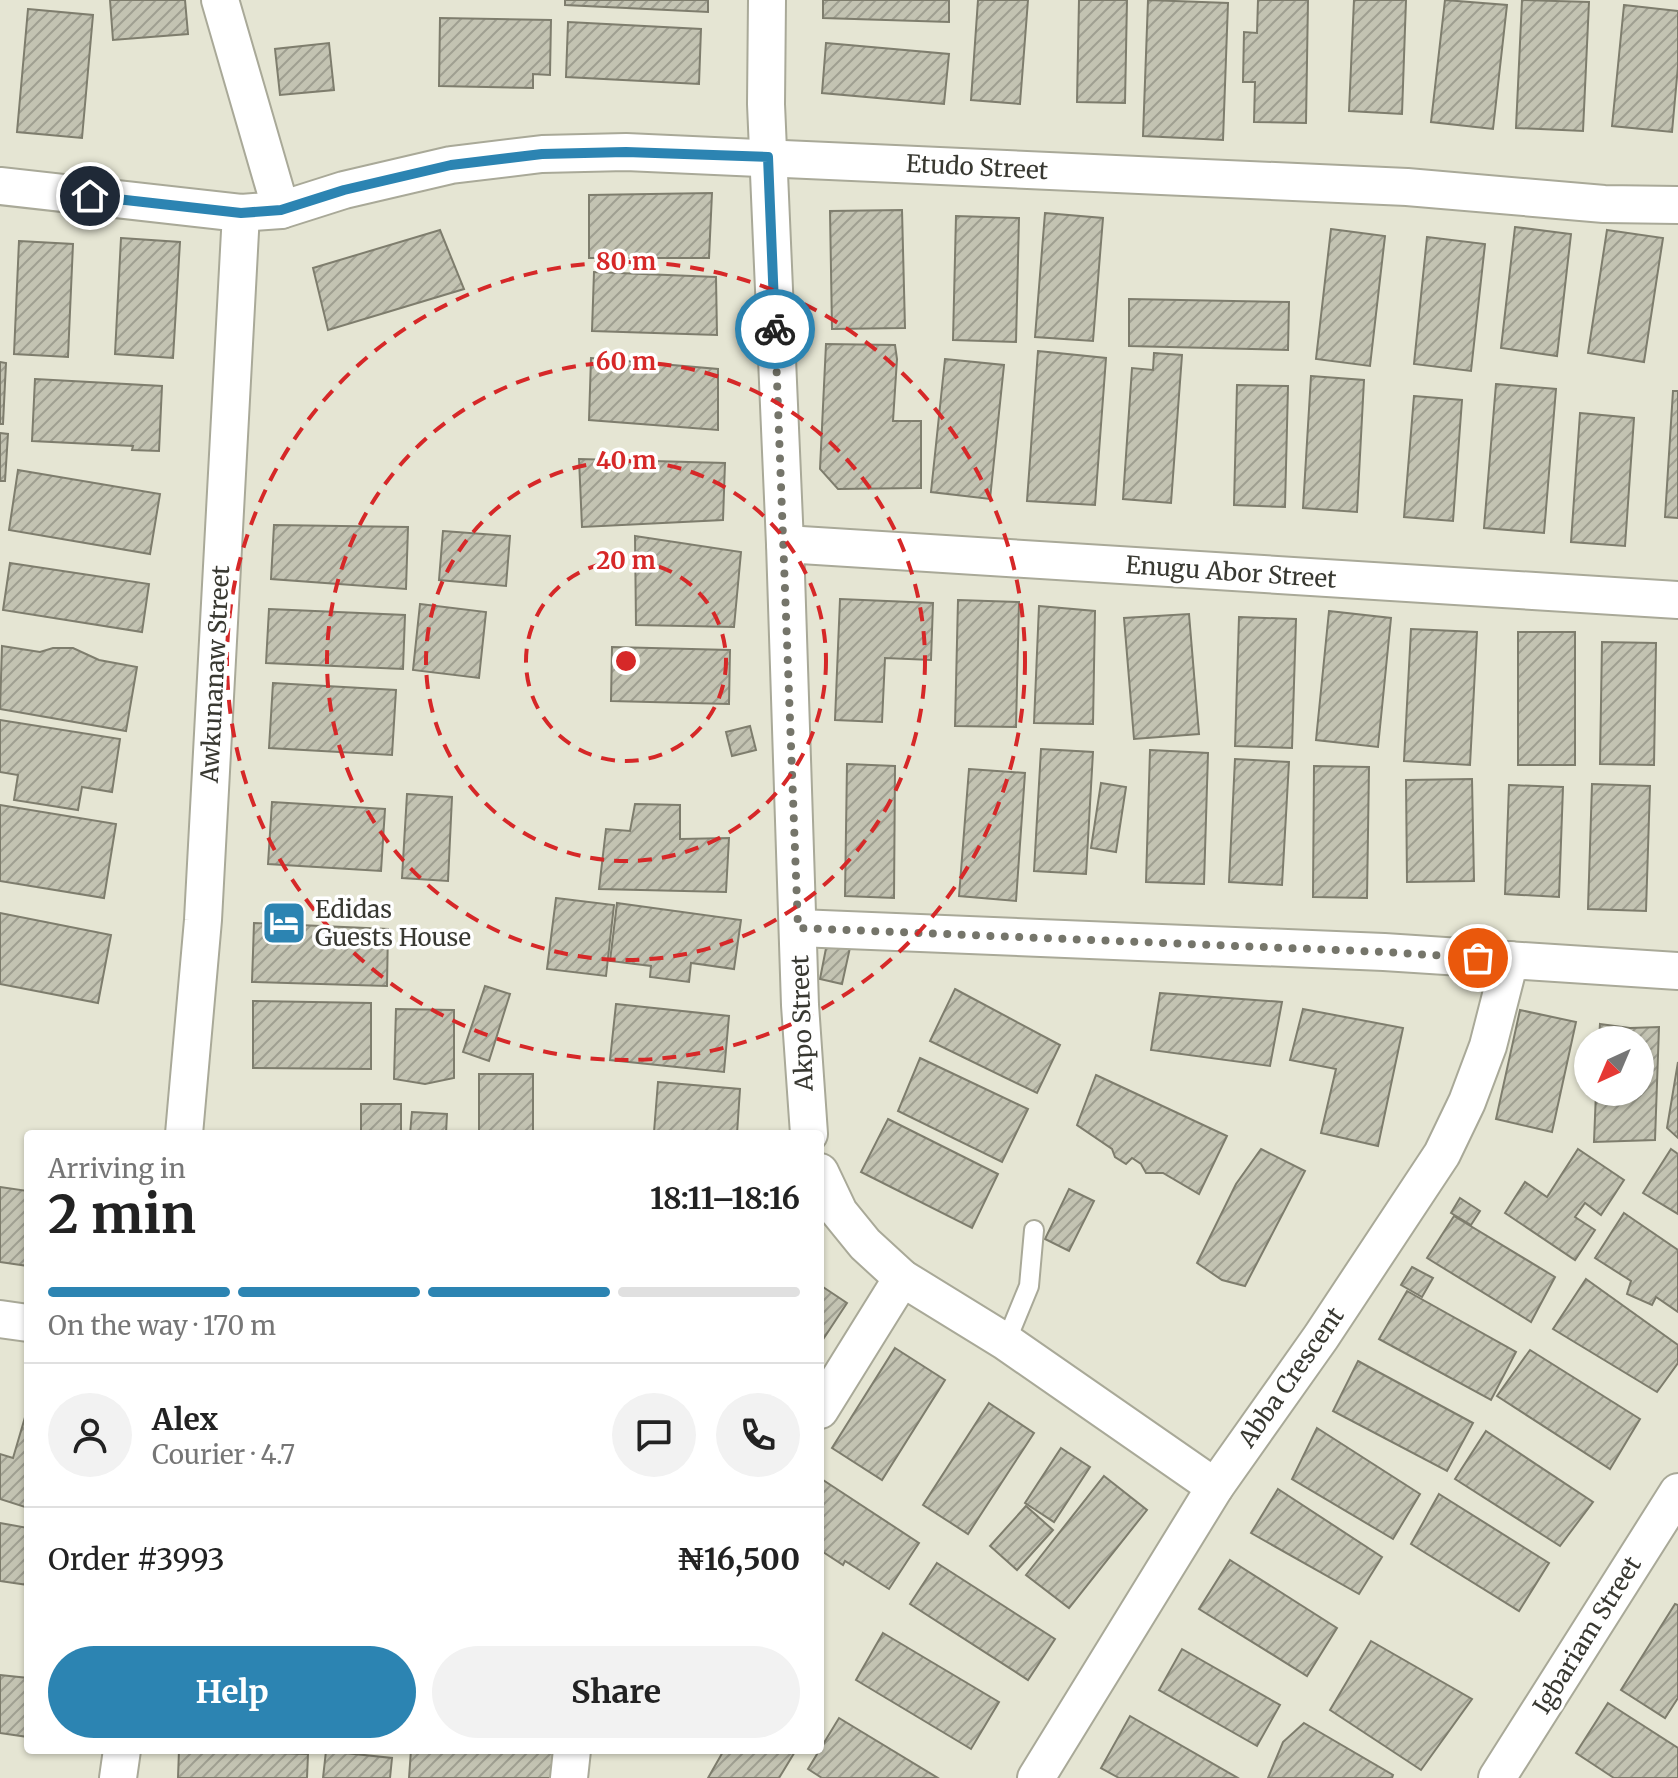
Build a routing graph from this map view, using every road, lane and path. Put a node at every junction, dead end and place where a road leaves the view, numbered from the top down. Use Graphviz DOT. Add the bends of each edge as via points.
graph roads {
  1 [pos="220,0"];
  2 [pos="767,0"];
  3 [pos="768,157"];
  4 [pos="0,186"];
  5 [pos="1678,205"];
  6 [pos="281,210"];
  7 [pos="241,213"];
  8 [pos="785,544"];
  9 [pos="1678,600"];
  10 [pos="798,928"];
  11 [pos="1510,960"];
  12 [pos="1678,971"];
  13 [pos="184,1130"];
  14 [pos="809,1130"];
  15 [pos="824,1180"];
  16 [pos="1034,1230"];
  17 [pos="902,1278"];
  18 [pos="0,1319"];
  19 [pos="24,1322"];
  20 [pos="1006,1342"];
  21 [pos="824,1404"];
  22 [pos="1215,1487"];
  23 [pos="1673,1511"];
  24 [pos="121,1754"];
  25 [pos="572,1754"];
  26 [pos="118,1778"];
  27 [pos="569,1778"];
  28 [pos="1036,1778"];
  29 [pos="1497,1778"];
  1 -- 6 [label="street"];
  2 -- 3 [label="street, Akpo Street"];
  3 -- 5 [label="street, Etudo Street"];
  3 -- 6 [label="street, Etudo Street" via="542,154 451,165"];
  3 -- 8 [label="street, Akpo Street"];
  4 -- 7 [label="street, Etudo Street"];
  6 -- 7 [label="street, Etudo Street"];
  7 -- 13 [label="street, Awkunanaw Street" via="203,920"];
  8 -- 9 [label="street, Enugu Abor Street"];
  8 -- 10 [label="street, Akpo Street"];
  10 -- 11 [label="street"];
  10 -- 14 [label="street, Akpo Street"];
  11 -- 12 [label="street"];
  11 -- 22 [label="street, Abba Crescent" via="1488,1046 1442,1154"];
  15 -- 17 [label="street" via="839,1212"];
  16 -- 20 [label="lane" via="1029,1286"];
  17 -- 20 [label="street"];
  17 -- 21 [label="street"];
  18 -- 19 [label="street"];
  20 -- 22 [label="street"];
  22 -- 28 [label="street, Abba Crescent"];
  23 -- 29 [label="street, Igbariam Street"];
  24 -- 26 [label="street"];
  25 -- 27 [label="street"];
}
